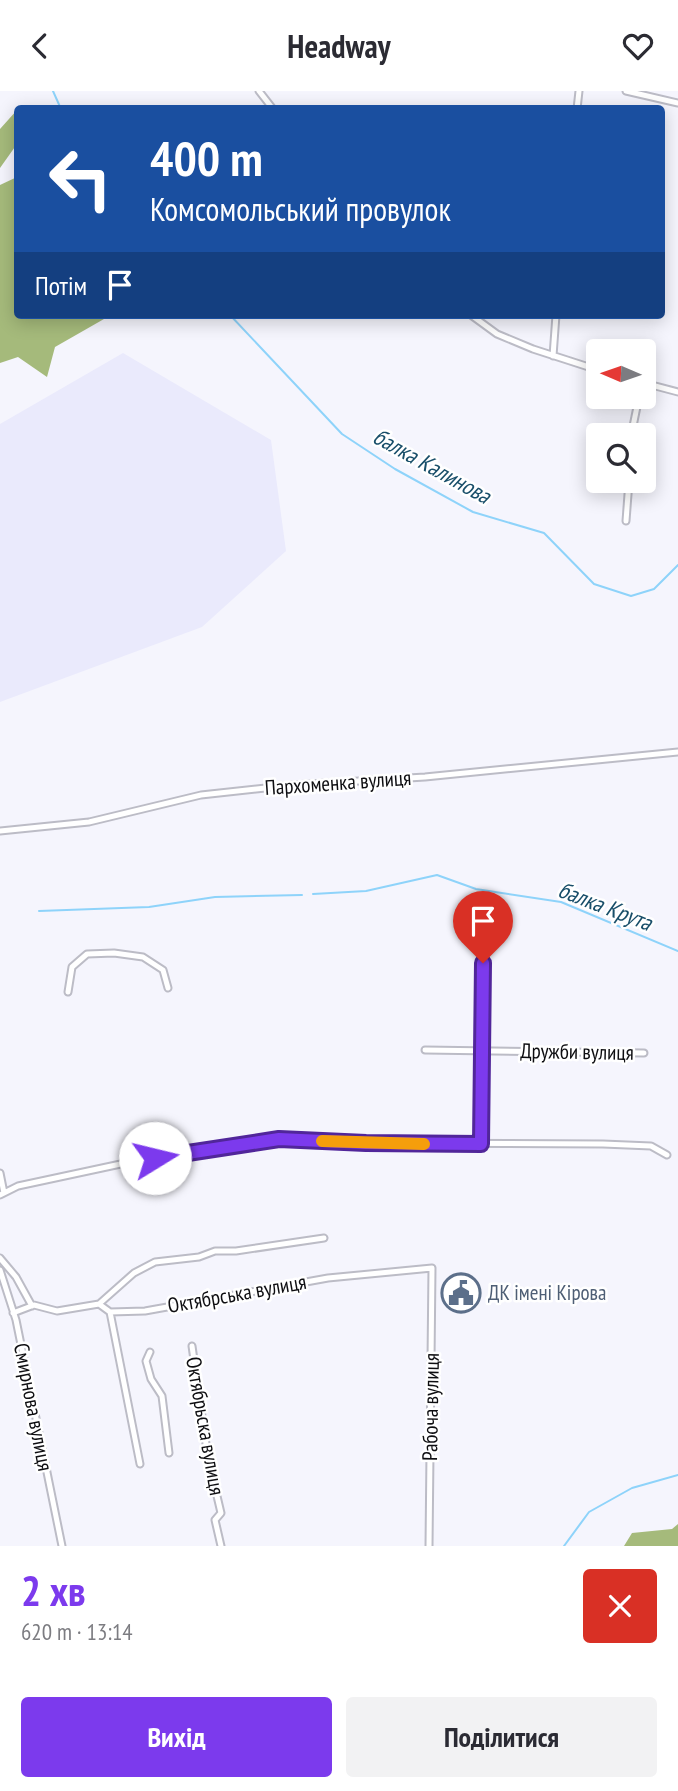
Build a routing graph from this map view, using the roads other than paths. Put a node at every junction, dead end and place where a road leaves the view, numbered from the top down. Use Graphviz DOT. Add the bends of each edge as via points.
graph roads {
  1 [pos="259,91"];
  2 [pos="626,91"];
  3 [pos="678,103"];
  4 [pos="270,105"];
  5 [pos="476,319"];
  6 [pos="556,319"];
  7 [pos="553,356"];
  8 [pos="586,366"];
  9 [pos="656,387"];
  10 [pos="678,393"];
  11 [pos="628,493"];
  12 [pos="626,521"];
  13 [pos="678,752"];
  14 [pos="0,831"];
  15 [pos="483,963"];
  16 [pos="168,988"];
  17 [pos="68,992"];
  18 [pos="425,1050"];
  19 [pos="482,1050"];
  20 [pos="644,1053"];
  21 [pos="481,1144"];
  22 [pos="667,1156"];
  23 [pos="0,1173"];
  24 [pos="2,1194"];
  25 [pos="324,1238"];
  26 [pos="0,1258"];
  27 [pos="432,1268"];
  28 [pos="0,1270"];
  29 [pos="99,1304"];
  30 [pos="32,1306"];
  31 [pos="110,1312"];
  32 [pos="13,1313"];
  33 [pos="192,1346"];
  34 [pos="150,1352"];
  35 [pos="169,1453"];
  36 [pos="140,1464"];
  37 [pos="62,1546"];
  38 [pos="221,1546"];
  39 [pos="429,1546"];
  1 -- 4 [label="street"];
  2 -- 3 [label="street"];
  5 -- 7 [label="street" via="497,334"];
  6 -- 7 [label="street"];
  7 -- 8 [label="street"];
  9 -- 10 [label="street"];
  11 -- 12 [label="street"];
  13 -- 14 [label="street, Пархоменка вулиця" via="201,795 89,822"];
  15 -- 19 [label="street"];
  16 -- 17 [label="street" via="163,970 143,957 88,954 72,967"];
  18 -- 19 [label="street, Дружби вулиця"];
  19 -- 20 [label="street, Дружби вулиця"];
  19 -- 21 [label="street"];
  21 -- 22 [label="street" via="651,1146"];
  21 -- 24 [label="street" via="279,1139 130,1162 19,1186"];
  23 -- 24 [label="street"];
  25 -- 29 [label="street" via="155,1262 134,1273"];
  26 -- 30 [label="street"];
  27 -- 31 [label="street, Октябрська вулиця" via="328,1278 145,1311"];
  27 -- 39 [label="street, Рабоча вулиця"];
  28 -- 32 [label="street, Смирнова вулиця"];
  29 -- 30 [label="street" via="58,1311"];
  29 -- 31 [label="street"];
  30 -- 32 [label="street"];
  31 -- 36 [label="street"];
  32 -- 37 [label="street, Смирнова вулиця"];
  33 -- 38 [label="street, Октябрьска вулиця" via="220,1513 215,1520"];
  34 -- 35 [label="street" via="145,1360 162,1396"];
}
